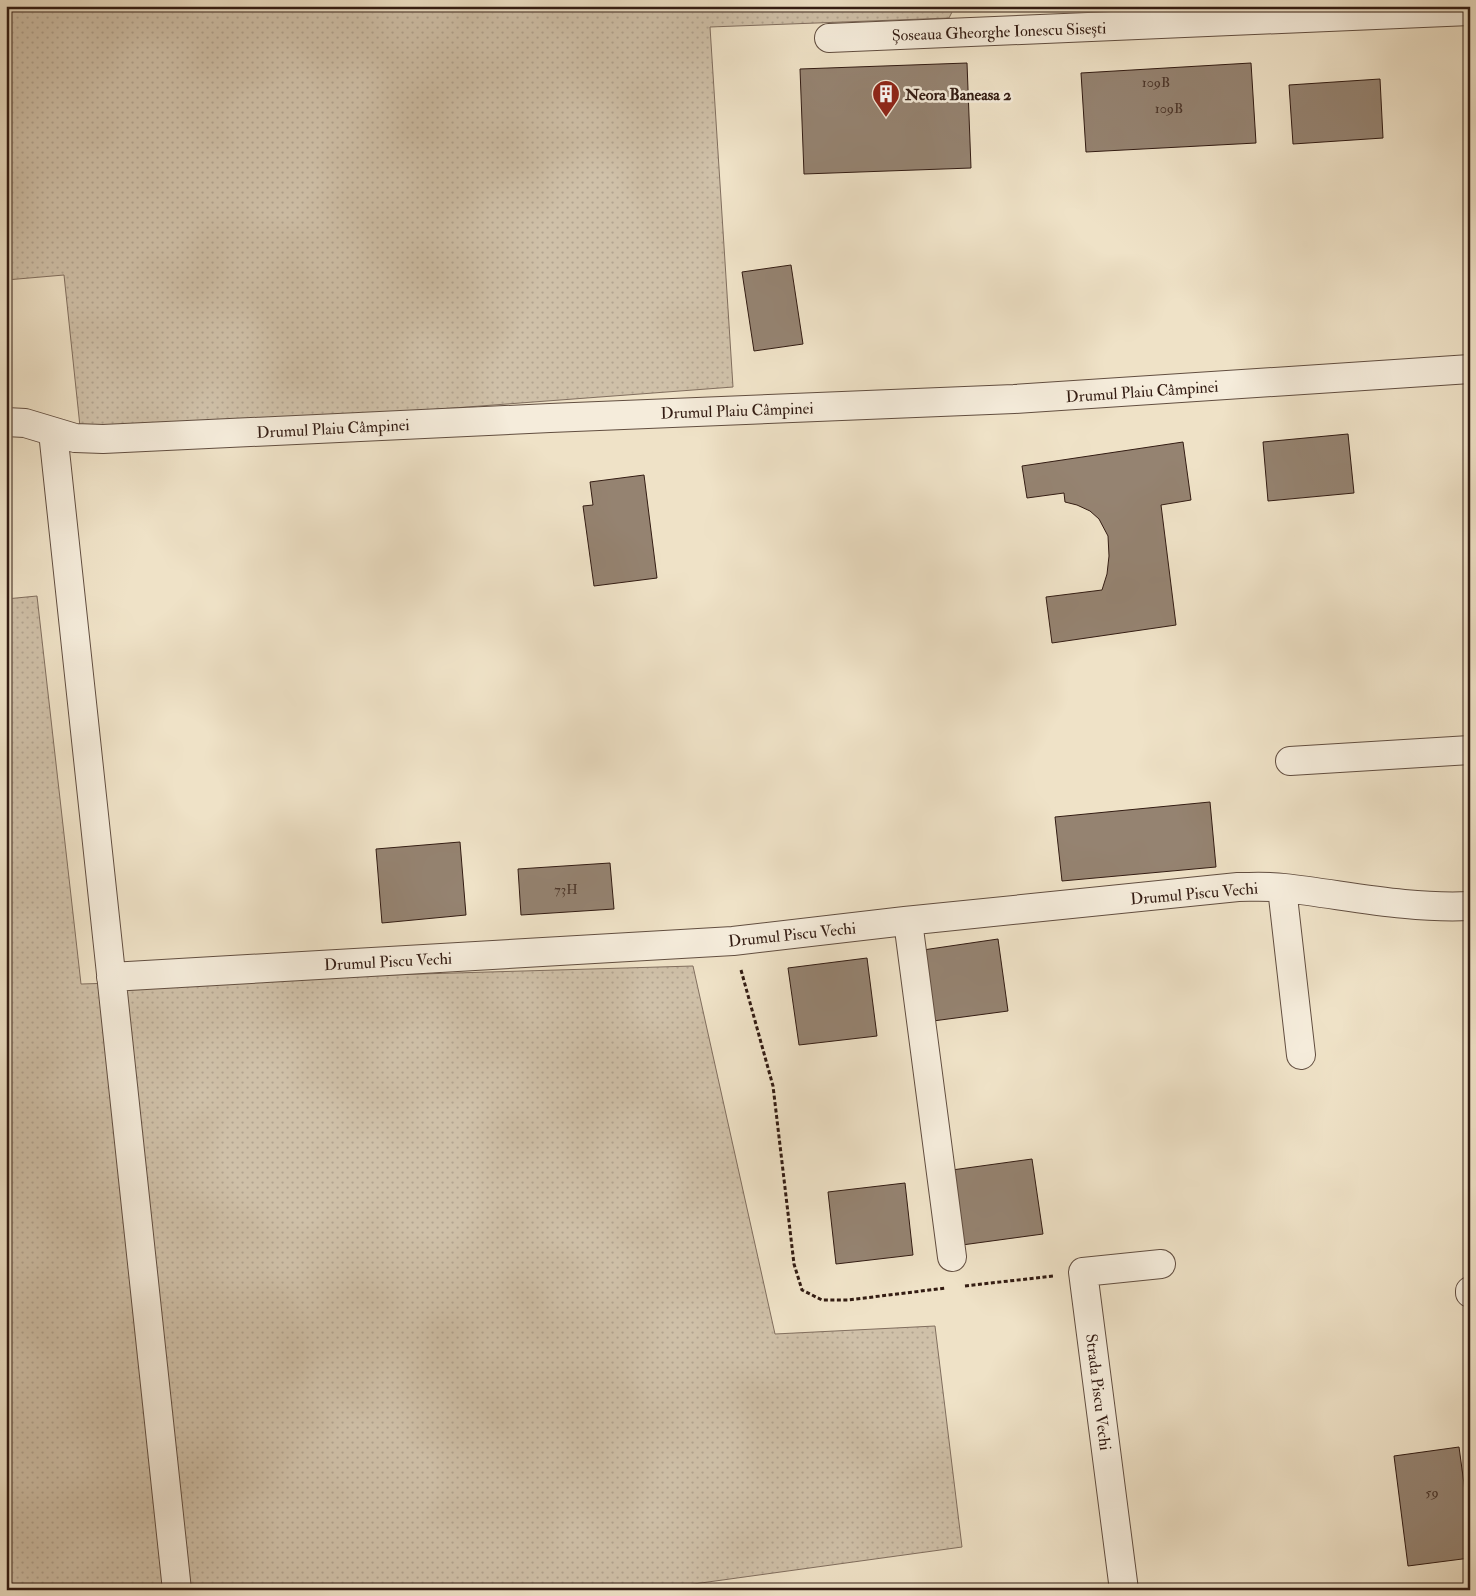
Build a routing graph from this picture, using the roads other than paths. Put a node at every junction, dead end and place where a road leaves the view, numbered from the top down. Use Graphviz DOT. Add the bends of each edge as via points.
graph roads {
  1 [pos="1470,11"];
  2 [pos="829,38"];
  3 [pos="1470,369"];
  4 [pos="6,422"];
  5 [pos="53,432"];
  6 [pos="1470,750"];
  7 [pos="1290,761"];
  8 [pos="1282,888"];
  9 [pos="1470,906"];
  10 [pos="905,921"];
  11 [pos="111,977"];
  12 [pos="1301,1055"];
  13 [pos="952,1257"];
  14 [pos="1161,1264"];
  15 [pos="177,1590"];
  16 [pos="1124,1590"];
  1 -- 2 [label="street, Șoseaua Gheorghe Ionescu Sisești"];
  3 -- 5 [label="street, Drumul Plaiu Câmpinei" via="1014,399 103,439 75,438"];
  4 -- 5 [label="street, Drumul Plaiu Câmpinei" via="25,423"];
  5 -- 11 [label="street"];
  6 -- 7 [label="street"];
  8 -- 9 [label="street, Drumul Piscu Vechi" via="1407,905"];
  8 -- 10 [label="street, Drumul Piscu Vechi" via="1238,887"];
  8 -- 12 [label="street"];
  10 -- 11 [label="street, Drumul Piscu Vechi" via="733,941"];
  10 -- 13 [label="street" via="909,930"];
  11 -- 15 [label="street"];
  14 -- 16 [label="street, Strada Piscu Vechi" via="1084,1272"];
}
